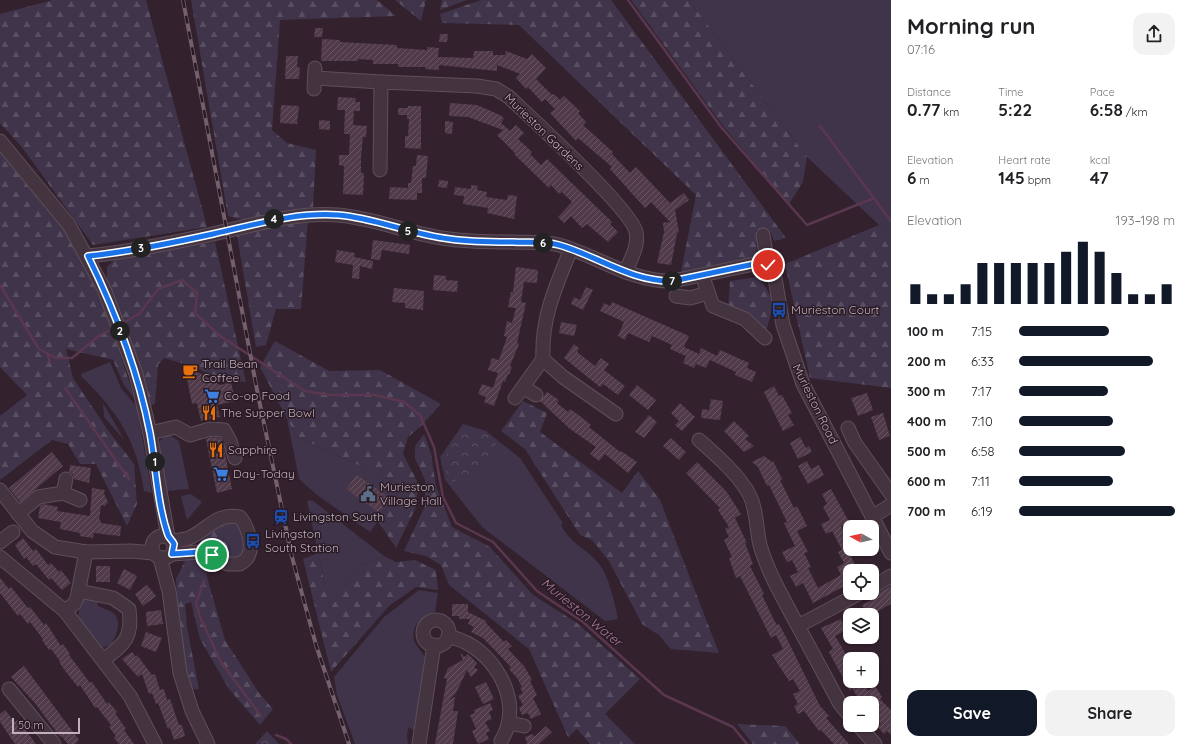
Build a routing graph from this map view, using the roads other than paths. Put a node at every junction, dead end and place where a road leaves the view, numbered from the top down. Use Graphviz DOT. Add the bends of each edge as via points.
graph roads {
  1 [pos="315,79"];
  2 [pos="381,82"];
  3 [pos="0,141"];
  4 [pos="384,163"];
  5 [pos="762,235"];
  6 [pos="571,249"];
  7 [pos="88,256"];
  8 [pos="768,265"];
  9 [pos="625,272"];
  10 [pos="702,276"];
  11 [pos="708,293"];
  12 [pos="676,296"];
  13 [pos="765,338"];
  14 [pos="543,359"];
  15 [pos="523,387"];
  16 [pos="536,395"];
  17 [pos="515,398"];
  18 [pos="616,414"];
  19 [pos="848,428"];
  20 [pos="150,433"];
  21 [pos="699,440"];
  22 [pos="235,458"];
  23 [pos="66,479"];
  24 [pos="0,490"];
  25 [pos="63,493"];
  26 [pos="891,494"];
  27 [pos="80,500"];
  28 [pos="891,505"];
  29 [pos="18,514"];
  30 [pos="872,517"];
  31 [pos="13,532"];
  32 [pos="0,542"];
  33 [pos="164,548"];
  34 [pos="86,552"];
  35 [pos="891,553"];
  36 [pos="0,557"];
  37 [pos="891,576"];
  38 [pos="879,583"];
  39 [pos="79,591"];
  40 [pos="847,600"];
  41 [pos="65,612"];
  42 [pos="798,626"];
  43 [pos="448,637"];
  44 [pos="434,645"];
  45 [pos="103,660"];
  46 [pos="9,689"];
  47 [pos="843,708"];
  48 [pos="509,723"];
  49 [pos="524,726"];
  50 [pos="864,732"];
  51 [pos="501,742"];
  52 [pos="54,744"];
  53 [pos="155,744"];
  54 [pos="208,744"];
  55 [pos="419,744"];
  56 [pos="875,744"];
  1 -- 2 [label="street, Murieston Gardens"];
  2 -- 4 [label="street"];
  2 -- 9 [label="street, Murieston Gardens" via="476,86 496,89 509,97 631,220 636,230 637,242"];
  3 -- 7 [label="street" via="69,225"];
  5 -- 8 [label="street, Murieston Road"];
  6 -- 7 [label="street" via="541,243 449,239 338,215 310,215 274,219 213,234"];
  6 -- 9 [label="street"];
  6 -- 14 [label="street" via="552,294 544,326"];
  7 -- 20 [label="street" via="131,358"];
  8 -- 10 [label="street" via="759,263"];
  8 -- 30 [label="street, Murieston Road" via="775,278 784,325 803,384"];
  9 -- 10 [label="street" via="659,282"];
  10 -- 11 [label="street"];
  11 -- 12 [label="street" via="690,298"];
  11 -- 13 [label="street" via="713,306 745,319"];
  14 -- 15 [label="street"];
  14 -- 18 [label="street" via="563,377"];
  15 -- 16 [label="street"];
  15 -- 17 [label="street"];
  19 -- 26 [label="street" via="854,443"];
  20 -- 22 [label="street" via="176,427 190,435 210,429 224,430"];
  20 -- 33 [label="street" via="162,508"];
  21 -- 42 [label="street" via="713,446 750,496 760,545 775,582"];
  23 -- 25 [label="street"];
  24 -- 29 [label="street"];
  25 -- 27 [label="street"];
  25 -- 29 [label="street" via="38,497"];
  28 -- 30 [label="street"];
  29 -- 34 [label="street" via="32,531 55,547"];
  30 -- 35 [label="street, Murieston Road"];
  31 -- 32 [label="street"];
  33 -- 33 [label="street" via="188,538 220,518 231,515 240,517 246,525 250,547 248,557 240,564 228,564 200,552"];
  33 -- 34 [label="street" via="117,553"];
  33 -- 54 [label="street" via="180,673 192,711"];
  34 -- 39 [label="street"];
  36 -- 41 [label="street"];
  37 -- 38 [label="street"];
  39 -- 41 [label="street" via="74,604"];
  39 -- 45 [label="street" via="113,598 129,609 131,626 126,640"];
  40 -- 42 [label="street"];
  41 -- 45 [label="street"];
  42 -- 47 [label="street"];
  43 -- 44 [label="street" via="443,644"];
  43 -- 44 [label="street" via="446,625 436,620 430,622 426,625 424,633 426,641"];
  43 -- 48 [label="street" via="470,643 497,672 506,688"];
  44 -- 55 [label="street"];
  45 -- 53 [label="street" via="130,696"];
  46 -- 52 [label="street" via="17,705"];
  48 -- 49 [label="street"];
  48 -- 51 [label="street"];
  50 -- 56 [label="street"];
}
